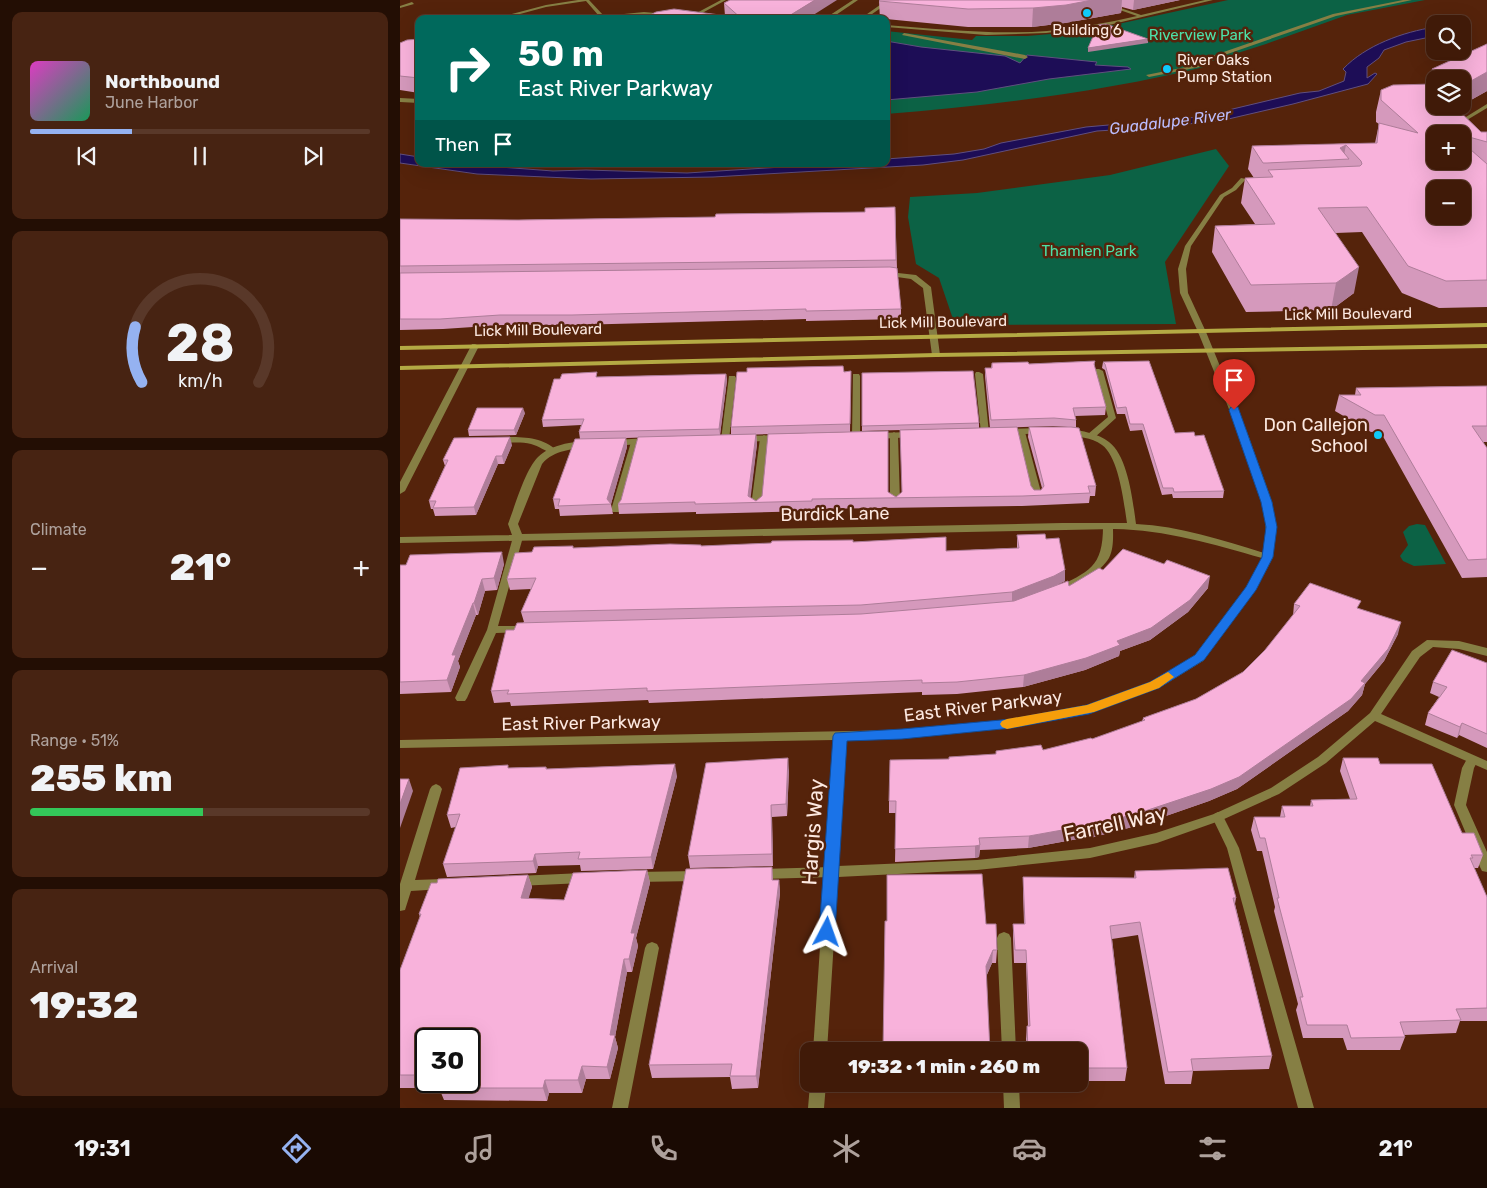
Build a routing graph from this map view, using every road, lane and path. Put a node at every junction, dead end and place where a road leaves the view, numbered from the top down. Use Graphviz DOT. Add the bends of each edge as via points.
graph roads {
  1 [pos="587,0"];
  2 [pos="724,0"];
  3 [pos="856,0"];
  4 [pos="890,0"];
  5 [pos="1096,0"];
  6 [pos="1113,0"];
  7 [pos="1211,0"];
  8 [pos="1410,0"];
  9 [pos="412,3"];
  10 [pos="400,7"];
  11 [pos="650,13"];
  12 [pos="1152,13"];
  13 [pos="511,15"];
  14 [pos="600,15"];
  15 [pos="631,15"];
  16 [pos="675,15"];
  17 [pos="696,15"];
  18 [pos="832,15"];
  19 [pos="868,15"];
  20 [pos="1141,16"];
  21 [pos="890,26"];
  22 [pos="904,34"];
  23 [pos="1025,57"];
  24 [pos="1149,75"];
  25 [pos="400,100"];
  26 [pos="415,101"];
  27 [pos="1486,108"];
  28 [pos="1487,144"];
  29 [pos="1243,179"];
  30 [pos="1234,189"];
  31 [pos="1243,190"];
  32 [pos="874,273"];
  33 [pos="1487,325"];
  34 [pos="1202,332"];
  35 [pos="933,336"];
  36 [pos="475,346"];
  37 [pos="1487,346"];
  38 [pos="400,348"];
  39 [pos="1211,352"];
  40 [pos="936,355"];
  41 [pos="464,367"];
  42 [pos="400,368"];
  43 [pos="1099,371"];
  44 [pos="980,374"];
  45 [pos="856,376"];
  46 [pos="732,378"];
  47 [pos="1021,432"];
  48 [pos="920,434"];
  49 [pos="894,435"];
  50 [pos="1090,436"];
  51 [pos="764,438"];
  52 [pos="789,438"];
  53 [pos="488,440"];
  54 [pos="661,441"];
  55 [pos="635,442"];
  56 [pos="553,451"];
  57 [pos="400,492"];
  58 [pos="1037,496"];
  59 [pos="895,502"];
  60 [pos="756,506"];
  61 [pos="616,510"];
  62 [pos="1108,526"];
  63 [pos="1132,526"];
  64 [pos="518,537"];
  65 [pos="400,540"];
  66 [pos="1268,557"];
  67 [pos="1049,595"];
  68 [pos="541,628"];
  69 [pos="492,630"];
  70 [pos="1487,652"];
  71 [pos="461,698"];
  72 [pos="1374,716"];
  73 [pos="840,736"];
  74 [pos="400,744"];
  75 [pos="1472,760"];
  76 [pos="1487,766"];
  77 [pos="436,790"];
  78 [pos="1218,817"];
  79 [pos="1487,867"];
  80 [pos="831,872"];
  81 [pos="743,875"];
  82 [pos="714,876"];
  83 [pos="618,877"];
  84 [pos="599,878"];
  85 [pos="500,882"];
  86 [pos="453,884"];
  87 [pos="407,886"];
  88 [pos="400,906"];
  89 [pos="1004,938"];
  90 [pos="652,948"];
  91 [pos="821,1042"];
  92 [pos="1009,1042"];
  93 [pos="817,1092"];
  94 [pos="1011,1092"];
  95 [pos="620,1108"];
  96 [pos="816,1108"];
  97 [pos="1012,1108"];
  98 [pos="1306,1108"];
  1 -- 13 [label="street"];
  1 -- 14 [label="street"];
  2 -- 17 [label="street"];
  3 -- 18 [label="street"];
  4 -- 19 [label="street"];
  5 -- 20 [label="street"];
  6 -- 12 [label="street"];
  7 -- 12 [label="street"];
  8 -- 24 [label="street" via="1335,15 1214,57 1203,66"];
  9 -- 10 [label="street"];
  11 -- 15 [label="street"];
  11 -- 16 [label="street"];
  12 -- 20 [label="street"];
  20 -- 21 [label="street" via="1024,33 977,34"];
  22 -- 23 [label="street"];
  25 -- 26 [label="street"];
  27 -- 28 [label="street" via="1464,120"];
  29 -- 30 [label="street, East River Parkway"];
  30 -- 31 [label="street"];
  30 -- 34 [label="street, East River Parkway" via="1222,196 1188,246 1182,269 1184,293"];
  32 -- 35 [label="street" via="913,277 927,287"];
  33 -- 34 [label="main road, Lick Mill Boulevard"];
  34 -- 35 [label="main road, Lick Mill Boulevard"];
  34 -- 39 [label="street, East River Parkway"];
  35 -- 36 [label="main road, Lick Mill Boulevard"];
  35 -- 40 [label="street"];
  36 -- 38 [label="main road, Lick Mill Boulevard"];
  36 -- 41 [label="street"];
  37 -- 39 [label="main road, Lick Mill Boulevard"];
  39 -- 40 [label="main road, Lick Mill Boulevard"];
  39 -- 66 [label="street, East River Parkway" via="1267,502 1271,527"];
  40 -- 41 [label="main road, Lick Mill Boulevard"];
  41 -- 42 [label="main road, Lick Mill Boulevard"];
  41 -- 57 [label="street"];
  43 -- 50 [label="street" via="1112,418"];
  44 -- 47 [label="street" via="981,433"];
  45 -- 49 [label="street" via="852,436"];
  46 -- 51 [label="street" via="721,440"];
  47 -- 50 [label="street" via="1058,431"];
  47 -- 58 [label="street"];
  48 -- 49 [label="street"];
  49 -- 59 [label="street"];
  50 -- 63 [label="street" via="1109,446 1118,462"];
  51 -- 52 [label="street"];
  51 -- 60 [label="street"];
  53 -- 56 [label="street" via="540,442"];
  54 -- 55 [label="street"];
  55 -- 56 [label="street" via="572,444"];
  55 -- 61 [label="street"];
  56 -- 64 [label="street" via="539,460 514,524"];
  62 -- 63 [label="street, Burdick Lane"];
  62 -- 64 [label="street, Burdick Lane"];
  62 -- 67 [label="street" via="1104,558 1088,574"];
  63 -- 66 [label="street, Burdick Lane" via="1166,530"];
  64 -- 65 [label="street, Burdick Lane"];
  64 -- 69 [label="street"];
  66 -- 73 [label="street, East River Parkway" via="1252,588 1199,658 1155,685 1089,709 1012,724"];
  68 -- 69 [label="street"];
  69 -- 71 [label="street"];
  70 -- 72 [label="street, Farrell Way" via="1431,643 1416,654"];
  72 -- 75 [label="street"];
  72 -- 78 [label="street, Farrell Way" via="1322,760 1276,791"];
  73 -- 74 [label="street, East River Parkway"];
  73 -- 80 [label="street, Hargis Way"];
  75 -- 76 [label="street"];
  75 -- 79 [label="street" via="1460,805"];
  77 -- 87 [label="street"];
  78 -- 80 [label="street, Farrell Way" via="1157,838 1090,853 977,865"];
  78 -- 98 [label="street" via="1233,848"];
  80 -- 81 [label="street, Farrell Way"];
  80 -- 91 [label="street, Hargis Way"];
  82 -- 83 [label="street"];
  84 -- 85 [label="street"];
  86 -- 87 [label="street"];
  87 -- 88 [label="street"];
  89 -- 92 [label="street"];
  90 -- 95 [label="street"];
  93 -- 96 [label="street"];
  94 -- 97 [label="street"];
}
